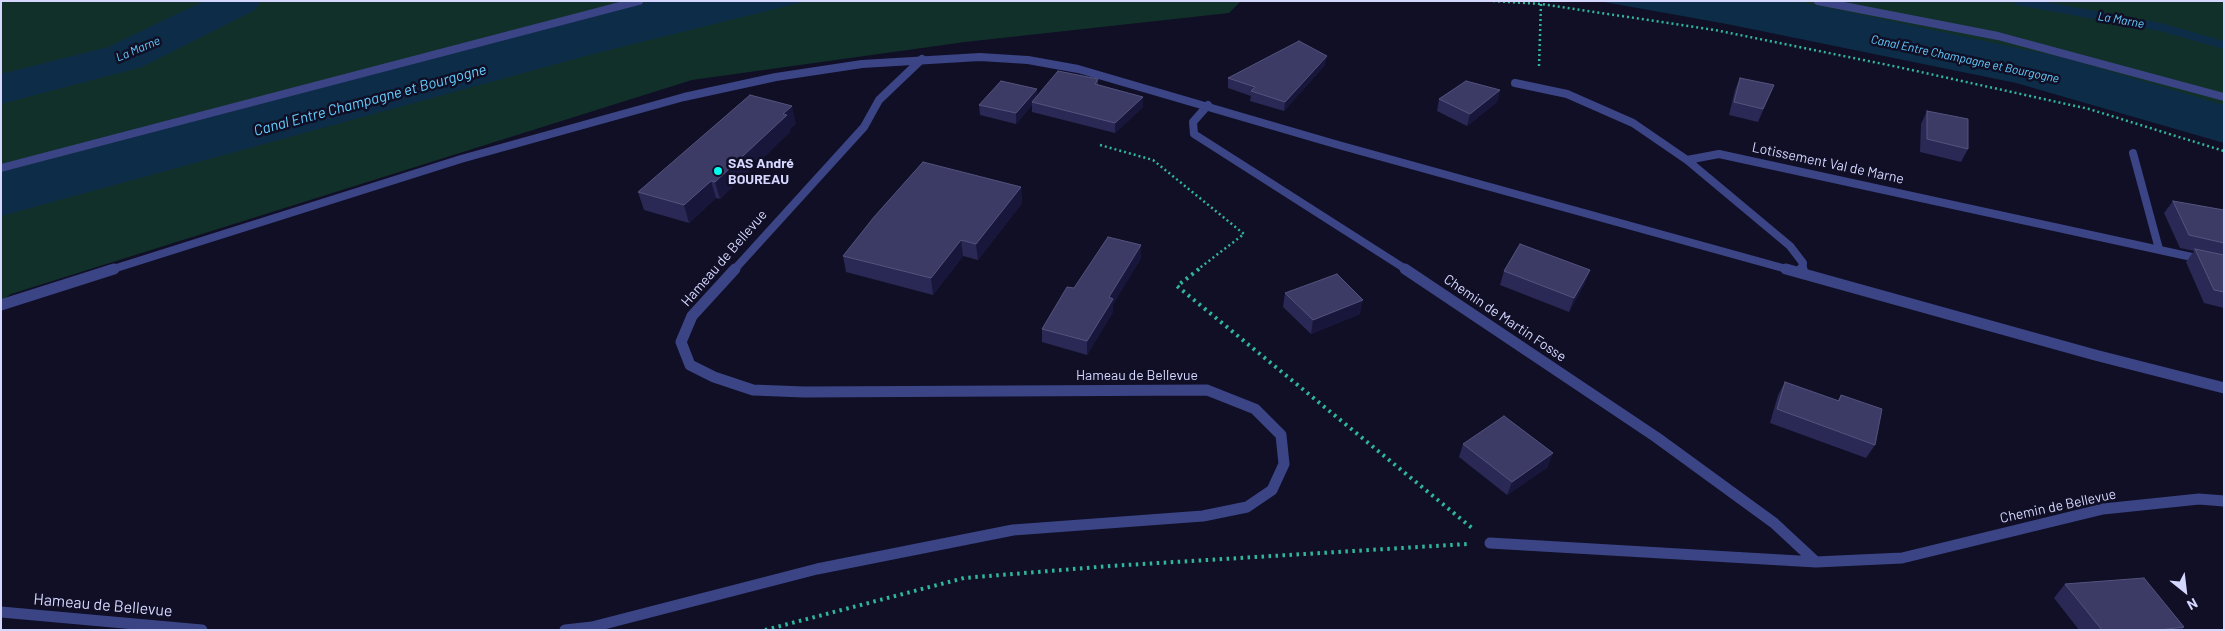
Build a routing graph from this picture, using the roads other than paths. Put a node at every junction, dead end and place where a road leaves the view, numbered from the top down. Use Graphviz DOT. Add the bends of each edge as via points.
graph roads {
  1 [pos="640,1"];
  2 [pos="1818,1"];
  3 [pos="922,59"];
  4 [pos="1515,83"];
  5 [pos="2224,97"];
  6 [pos="1208,105"];
  7 [pos="2133,154"];
  8 [pos="1687,160"];
  9 [pos="1,168"];
  10 [pos="2154,248"];
  11 [pos="2224,264"];
  12 [pos="1802,273"];
  13 [pos="1,305"];
  14 [pos="2224,388"];
  15 [pos="2224,501"];
  16 [pos="1490,543"];
  17 [pos="1816,562"];
  18 [pos="1,612"];
  19 [pos="202,630"];
  20 [pos="565,630"];
  1 -- 9 [label="street"];
  2 -- 5 [label="street" via="1998,36"];
  3 -- 6 [label="street" via="980,57 1028,60 1078,69"];
  3 -- 13 [label="street" via="776,77 684,97 461,158"];
  3 -- 20 [label="street, Hameau de Bellevue" via="879,100 864,127 692,316 681,342 690,365 753,390 1207,390 1255,408 1282,435 1284,464 1272,490 1247,507 1203,516 1013,530 817,569"];
  4 -- 8 [label="street" via="1567,94 1633,123"];
  6 -- 12 [label="street" via="1335,144"];
  6 -- 17 [label="street, Chemin de Martin Fosse" via="1193,122 1194,134 1427,283 1656,437 1774,523"];
  7 -- 10 [label="street"];
  8 -- 10 [label="street, Lotissement Val de Marne" via="1719,154"];
  8 -- 12 [label="street" via="1790,246 1803,263"];
  10 -- 11 [label="street, Lotissement Val de Marne"];
  12 -- 14 [label="street"];
  15 -- 17 [label="street, Chemin de Bellevue" via="2199,499 2103,509 1902,558"];
  16 -- 17 [label="street, Chemin de Bellevue"];
  18 -- 19 [label="street, Hameau de Bellevue"];
}
